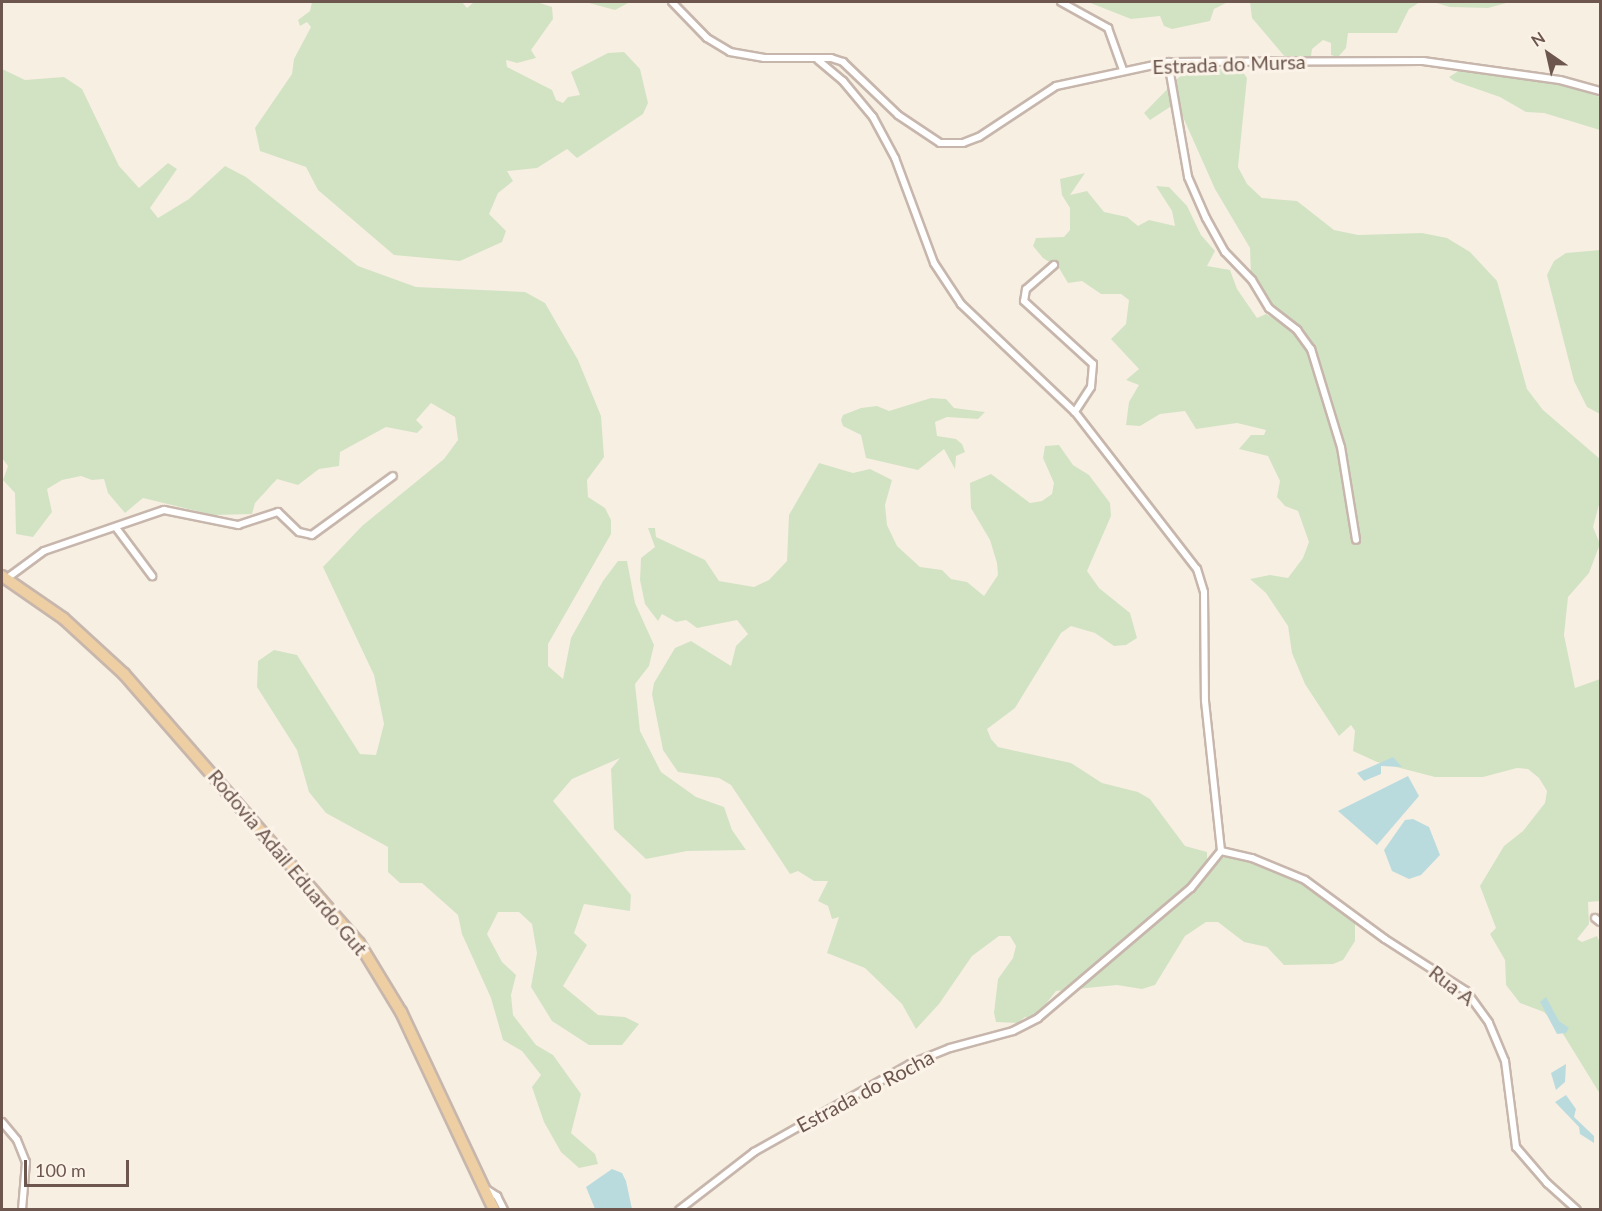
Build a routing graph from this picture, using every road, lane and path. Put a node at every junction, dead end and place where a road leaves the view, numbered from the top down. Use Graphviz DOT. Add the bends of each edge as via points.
graph roads {
  1 [pos="672,2"];
  2 [pos="1062,2"];
  3 [pos="818,60"];
  4 [pos="1168,62"];
  5 [pos="1123,70"];
  6 [pos="1600,92"];
  7 [pos="1054,265"];
  8 [pos="1075,412"];
  9 [pos="393,476"];
  10 [pos="117,529"];
  11 [pos="1356,540"];
  12 [pos="152,576"];
  13 [pos="4,577"];
  14 [pos="1221,851"];
  15 [pos="2,1122"];
  16 [pos="483,1187"];
  17 [pos="22,1209"];
  18 [pos="494,1209"];
  19 [pos="504,1209"];
  20 [pos="678,1209"];
  21 [pos="1577,1209"];
  1 -- 3 [label="street, Estrada do Mursa" via="707,38 730,52"];
  2 -- 5 [label="street" via="1108,28"];
  3 -- 5 [label="street, Estrada do Mursa" via="831,58 843,62 919,132 940,143 952,144 979,137 1056,86"];
  3 -- 8 [label="street" via="848,86 873,117 895,158 924,242 946,283 974,318 1046,380"];
  4 -- 5 [label="street, Estrada do Mursa"];
  4 -- 6 [label="street, Estrada do Mursa" via="1423,61 1560,80"];
  4 -- 11 [label="street" via="1188,177 1206,218 1226,252 1252,280 1264,301 1297,330 1311,349 1341,447"];
  7 -- 8 [label="street" via="1026,289 1024,301 1093,363 1091,387"];
  8 -- 14 [label="street" via="1189,558 1201,580 1205,701"];
  9 -- 10 [label="street" via="312,535 300,532 278,513 238,525 164,510"];
  10 -- 12 [label="street"];
  10 -- 13 [label="street" via="44,551"];
  13 -- 16 [label="main road, Rodovia Adail Eduardo Gut" via="64,619 124,674 354,936 401,1012"];
  14 -- 20 [label="street, Estrada do Rocha" via="1191,888 1038,1018 1013,1031 950,1048 910,1064 754,1152"];
  14 -- 21 [label="street, Rua A" via="1252,858 1305,880 1385,939 1466,991 1489,1023 1505,1061 1516,1146 1546,1183"];
  15 -- 17 [label="street" via="17,1140 26,1162"];
  16 -- 18 [label="main road, Rodovia Adail Eduardo Gut"];
  16 -- 19 [label="street" via="497,1196"];
}
